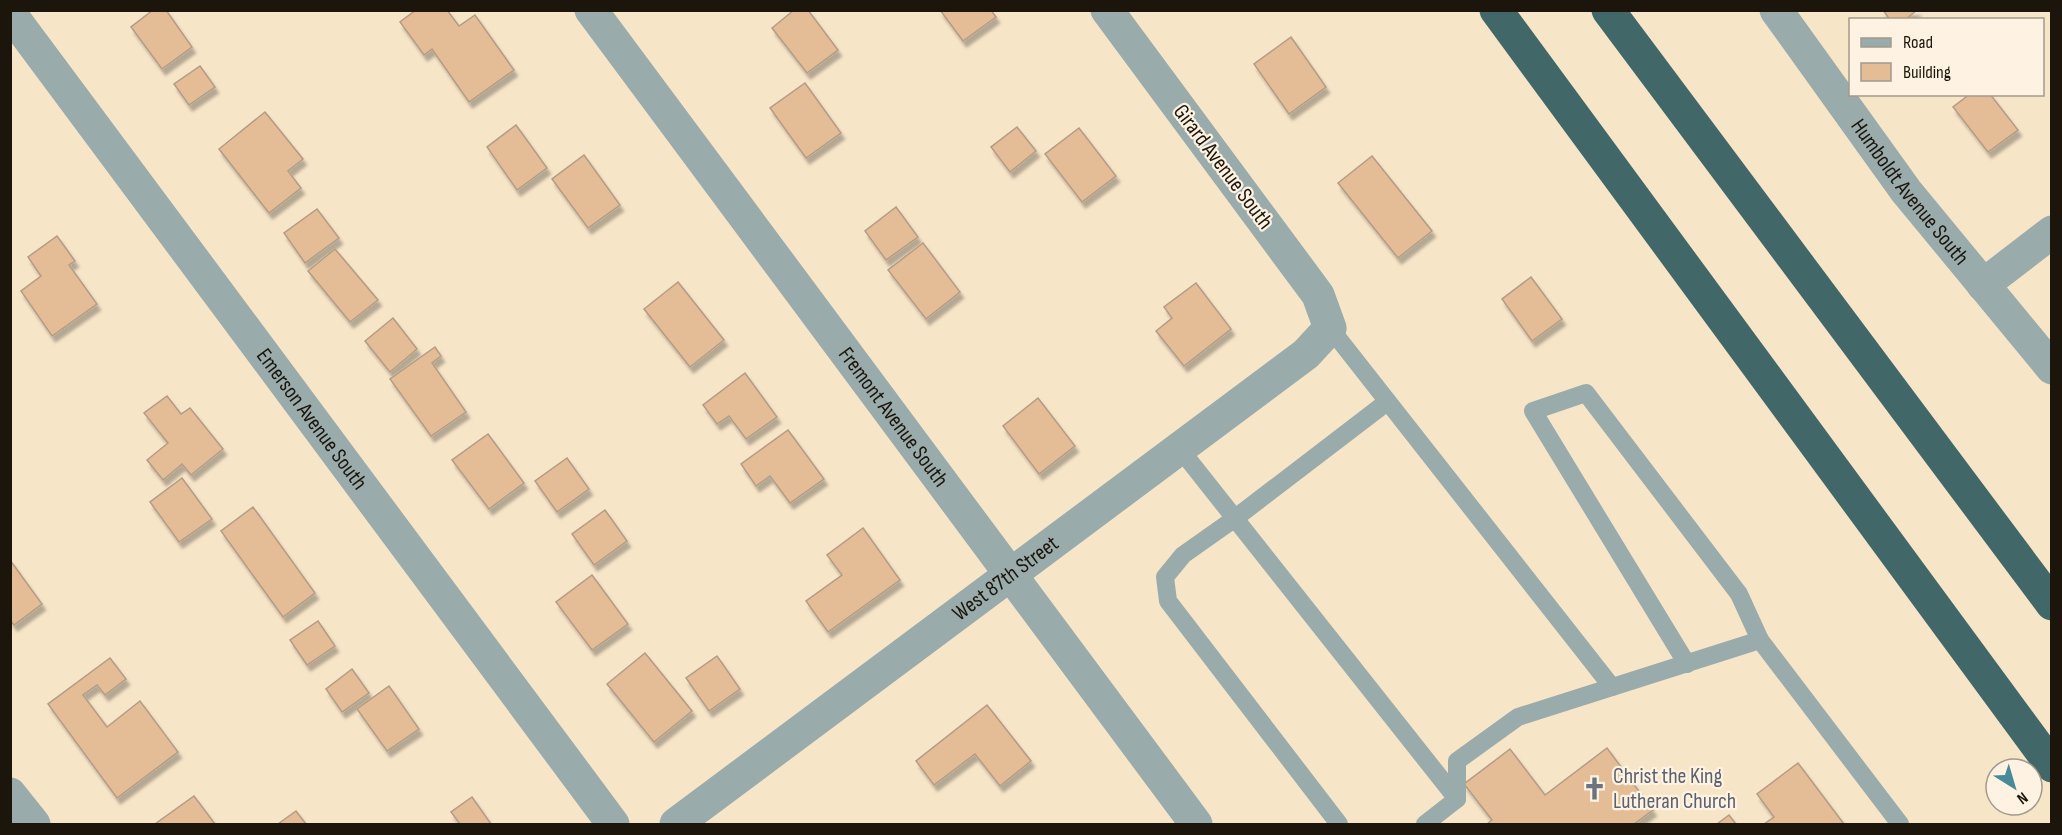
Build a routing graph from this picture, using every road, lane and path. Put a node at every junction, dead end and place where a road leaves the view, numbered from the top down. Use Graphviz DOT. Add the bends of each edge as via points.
graph roads {
  1 [pos="591,10"];
  2 [pos="1107,10"];
  3 [pos="1496,10"];
  4 [pos="1608,10"];
  5 [pos="1776,10"];
  6 [pos="10,13"];
  7 [pos="2052,232"];
  8 [pos="1983,285"];
  9 [pos="1330,328"];
  10 [pos="2052,368"];
  11 [pos="1387,402"];
  12 [pos="1180,449"];
  13 [pos="1234,519"];
  14 [pos="1010,575"];
  15 [pos="2052,604"];
  16 [pos="1760,640"];
  17 [pos="1687,664"];
  18 [pos="1612,687"];
  19 [pos="2052,766"];
  20 [pos="10,794"];
  21 [pos="1457,799"];
  22 [pos="34,825"];
  23 [pos="613,825"];
  24 [pos="676,825"];
  25 [pos="1196,825"];
  26 [pos="1339,825"];
  27 [pos="1425,825"];
  28 [pos="1900,825"];
  1 -- 14 [label="street, Fremont Avenue South"];
  2 -- 9 [label="street, Girard Avenue South" via="1318,295"];
  3 -- 19 [label="highway"];
  4 -- 15 [label="highway"];
  5 -- 8 [label="street, Humboldt Avenue South" via="1906,191"];
  6 -- 23 [label="street, Emerson Avenue South"];
  7 -- 8 [label="street"];
  8 -- 10 [label="street, Humboldt Avenue South"];
  9 -- 11 [label="lane"];
  9 -- 12 [label="street, West 87th Street" via="1306,354"];
  11 -- 13 [label="lane"];
  11 -- 18 [label="lane"];
  12 -- 13 [label="lane"];
  12 -- 14 [label="street, West 87th Street"];
  13 -- 21 [label="lane"];
  13 -- 26 [label="lane" via="1183,555 1165,577 1168,601"];
  14 -- 24 [label="street, West 87th Street"];
  14 -- 25 [label="street, Fremont Avenue South"];
  16 -- 17 [label="lane"];
  16 -- 17 [label="lane" via="1739,594 1586,393 1533,411"];
  16 -- 28 [label="lane"];
  17 -- 18 [label="lane"];
  18 -- 21 [label="lane" via="1518,717 1457,761"];
  20 -- 22 [label="street"];
  21 -- 27 [label="lane"];
}
